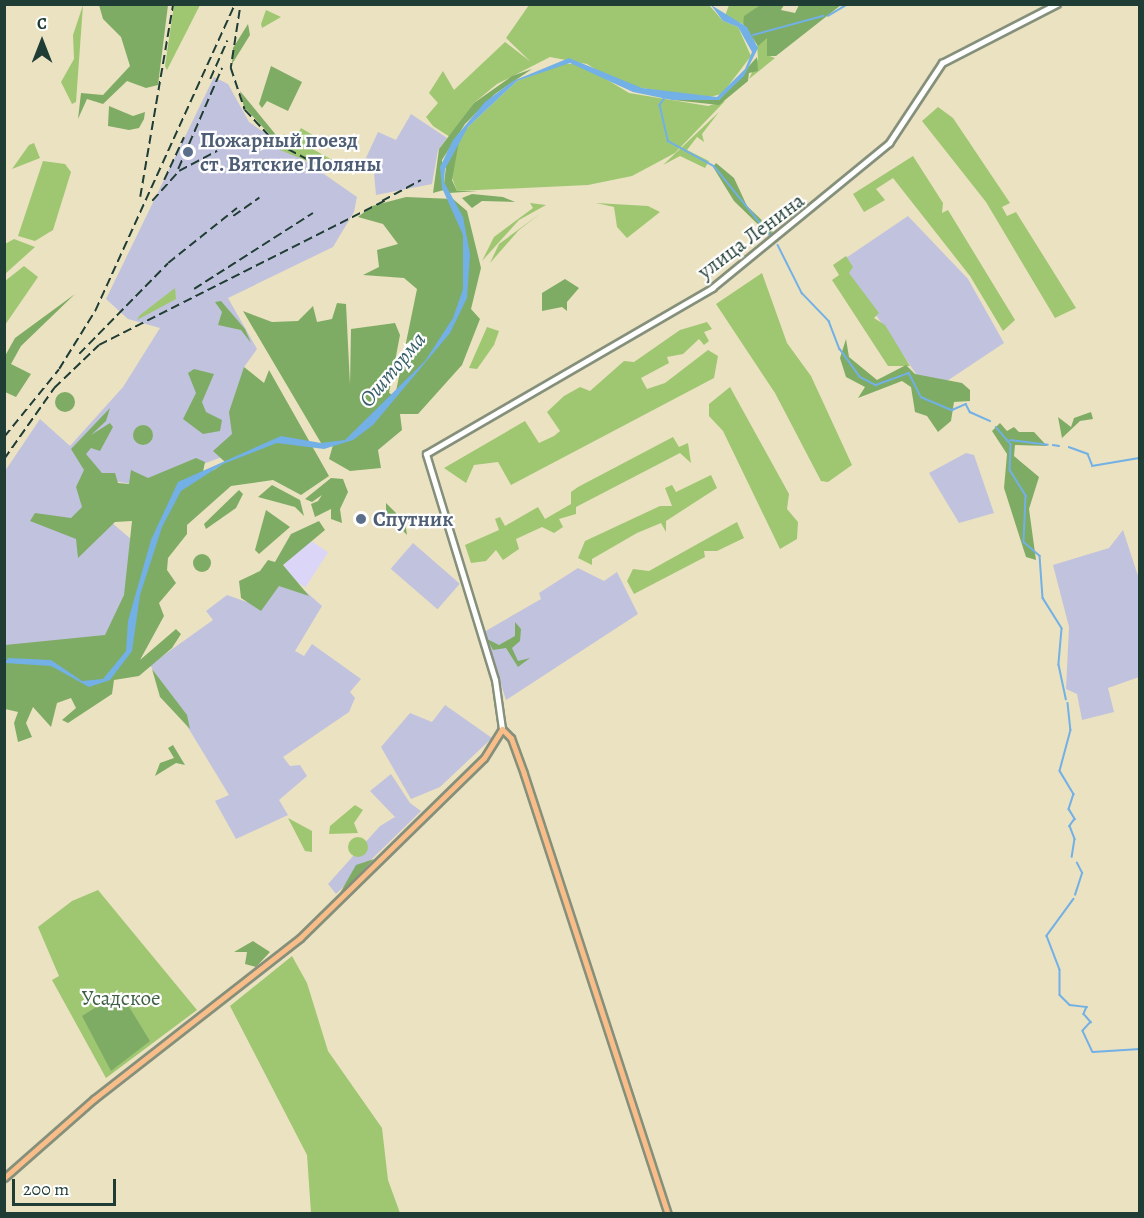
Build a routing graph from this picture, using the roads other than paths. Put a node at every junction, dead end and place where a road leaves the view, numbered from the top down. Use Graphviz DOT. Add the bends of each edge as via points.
graph roads {
  1 [pos="1057,4"];
  2 [pos="502,729"];
  3 [pos="4,1178"];
  4 [pos="668,1214"];
  1 -- 2 [label="street, улица Ленина" via="942,63 890,143 712,288 426,454 495,680"];
  2 -- 3 [label="main road" via="489,753 300,938 94,1099"];
  2 -- 4 [label="main road" via="514,747"];
}
